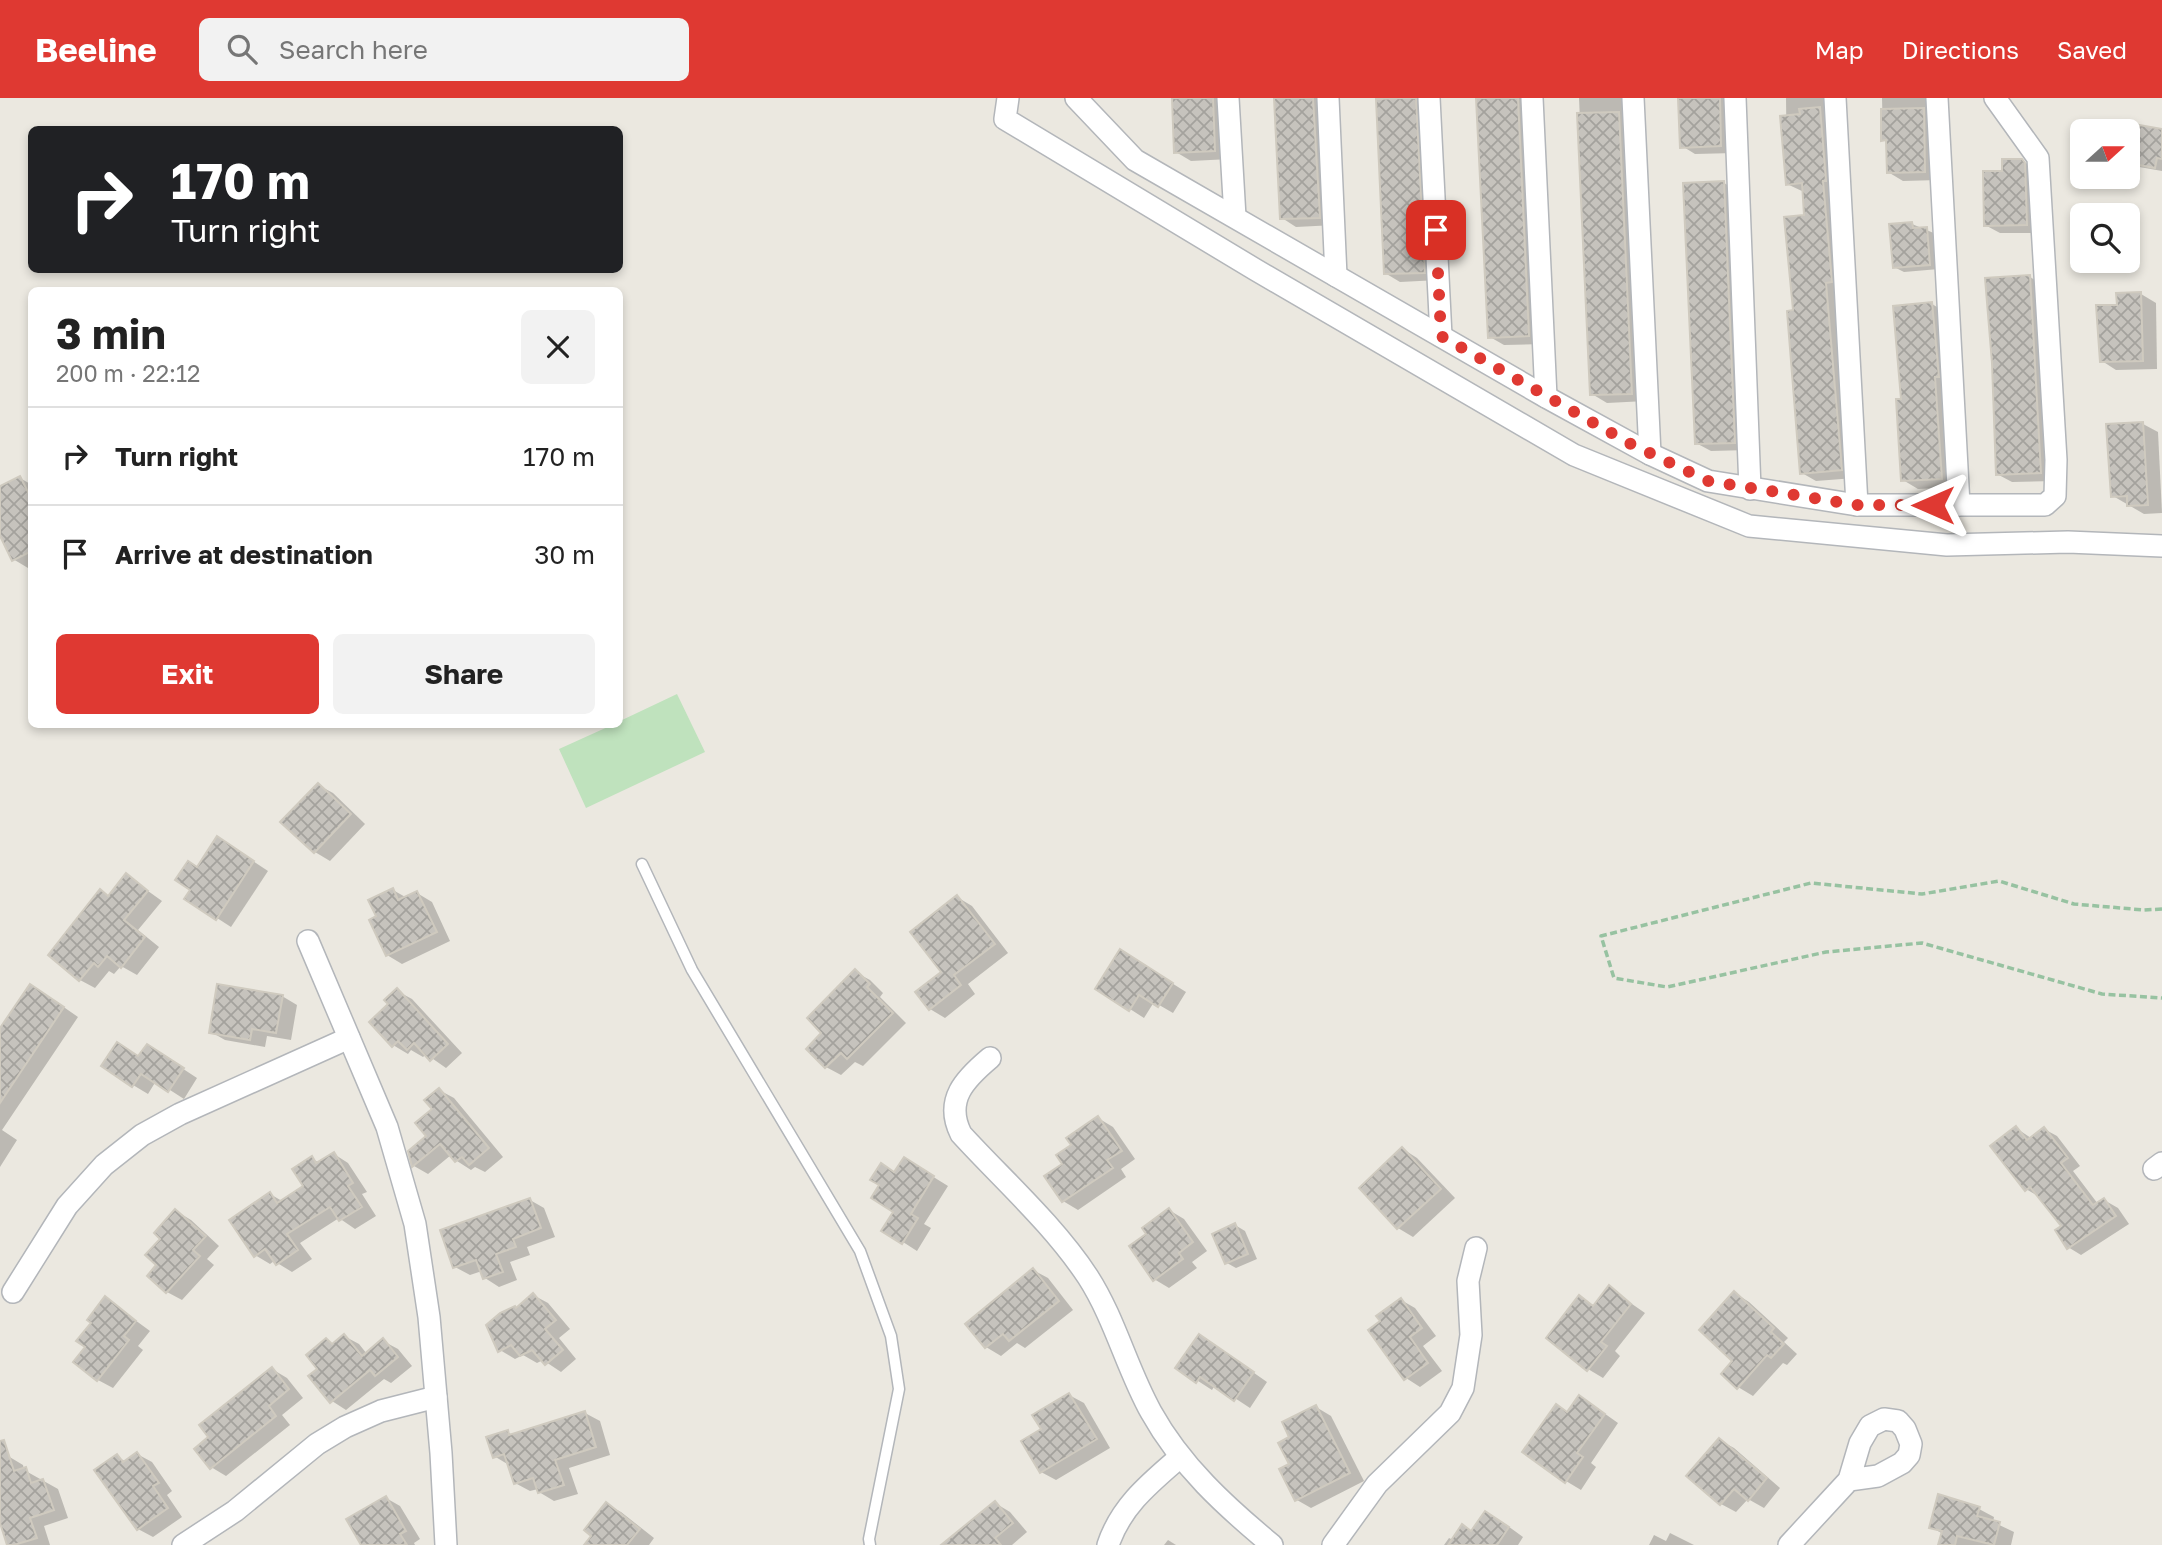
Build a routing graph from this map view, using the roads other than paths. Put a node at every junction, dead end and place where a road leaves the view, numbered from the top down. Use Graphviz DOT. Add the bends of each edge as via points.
graph roads {
  1 [pos="1008,98"];
  2 [pos="1076,98"];
  3 [pos="1228,98"];
  4 [pos="1328,98"];
  5 [pos="1429,98"];
  6 [pos="1532,98"];
  7 [pos="1633,98"];
  8 [pos="1735,98"];
  9 [pos="1835,98"];
  10 [pos="1937,98"];
  11 [pos="1995,98"];
  12 [pos="1235,217"];
  13 [pos="1336,276"];
  14 [pos="1441,336"];
  15 [pos="1546,397"];
  16 [pos="1650,454"];
  17 [pos="1750,489"];
  18 [pos="1857,505"];
  19 [pos="1959,505"];
  20 [pos="2162,547"];
  21 [pos="642,863"];
  22 [pos="308,941"];
  23 [pos="349,1038"];
  24 [pos="990,1058"];
  25 [pos="1476,1248"];
  26 [pos="13,1292"];
  27 [pos="436,1397"];
  28 [pos="1180,1457"];
  29 [pos="1849,1480"];
  30 [pos="183,1545"];
  31 [pos="446,1545"];
  32 [pos="870,1545"];
  33 [pos="1108,1545"];
  34 [pos="1272,1545"];
  35 [pos="1333,1545"];
  36 [pos="1789,1545"];
  1 -- 20 [label="street" via="1005,119 1562,448 1749,526 1947,545 2068,542"];
  2 -- 12 [label="street" via="1135,160"];
  3 -- 12 [label="street"];
  4 -- 13 [label="street"];
  5 -- 14 [label="street"];
  6 -- 15 [label="street"];
  7 -- 16 [label="street"];
  8 -- 17 [label="street"];
  9 -- 18 [label="street"];
  10 -- 19 [label="street"];
  11 -- 19 [label="street" via="2038,158 2055,496 2045,505"];
  12 -- 13 [label="street"];
  13 -- 14 [label="street"];
  14 -- 15 [label="street"];
  15 -- 16 [label="street"];
  16 -- 17 [label="street" via="1708,481"];
  17 -- 18 [label="street"];
  18 -- 19 [label="street"];
  21 -- 32 [label="lane" via="692,970 860,1251 891,1336 899,1390"];
  22 -- 23 [label="street"];
  23 -- 26 [label="street" via="142,1135 104,1165 67,1206"];
  23 -- 27 [label="street" via="387,1127 415,1224"];
  24 -- 28 [label="street" via="959,1092 955,1122 1089,1279 1150,1410"];
  25 -- 35 [label="street" via="1468,1281 1471,1335 1463,1388 1450,1413 1377,1484"];
  27 -- 30 [label="street" via="381,1411 345,1427"];
  27 -- 31 [label="street"];
  28 -- 33 [label="street" via="1125,1510"];
  28 -- 34 [label="street" via="1228,1508"];
  29 -- 36 [label="street"];
}
